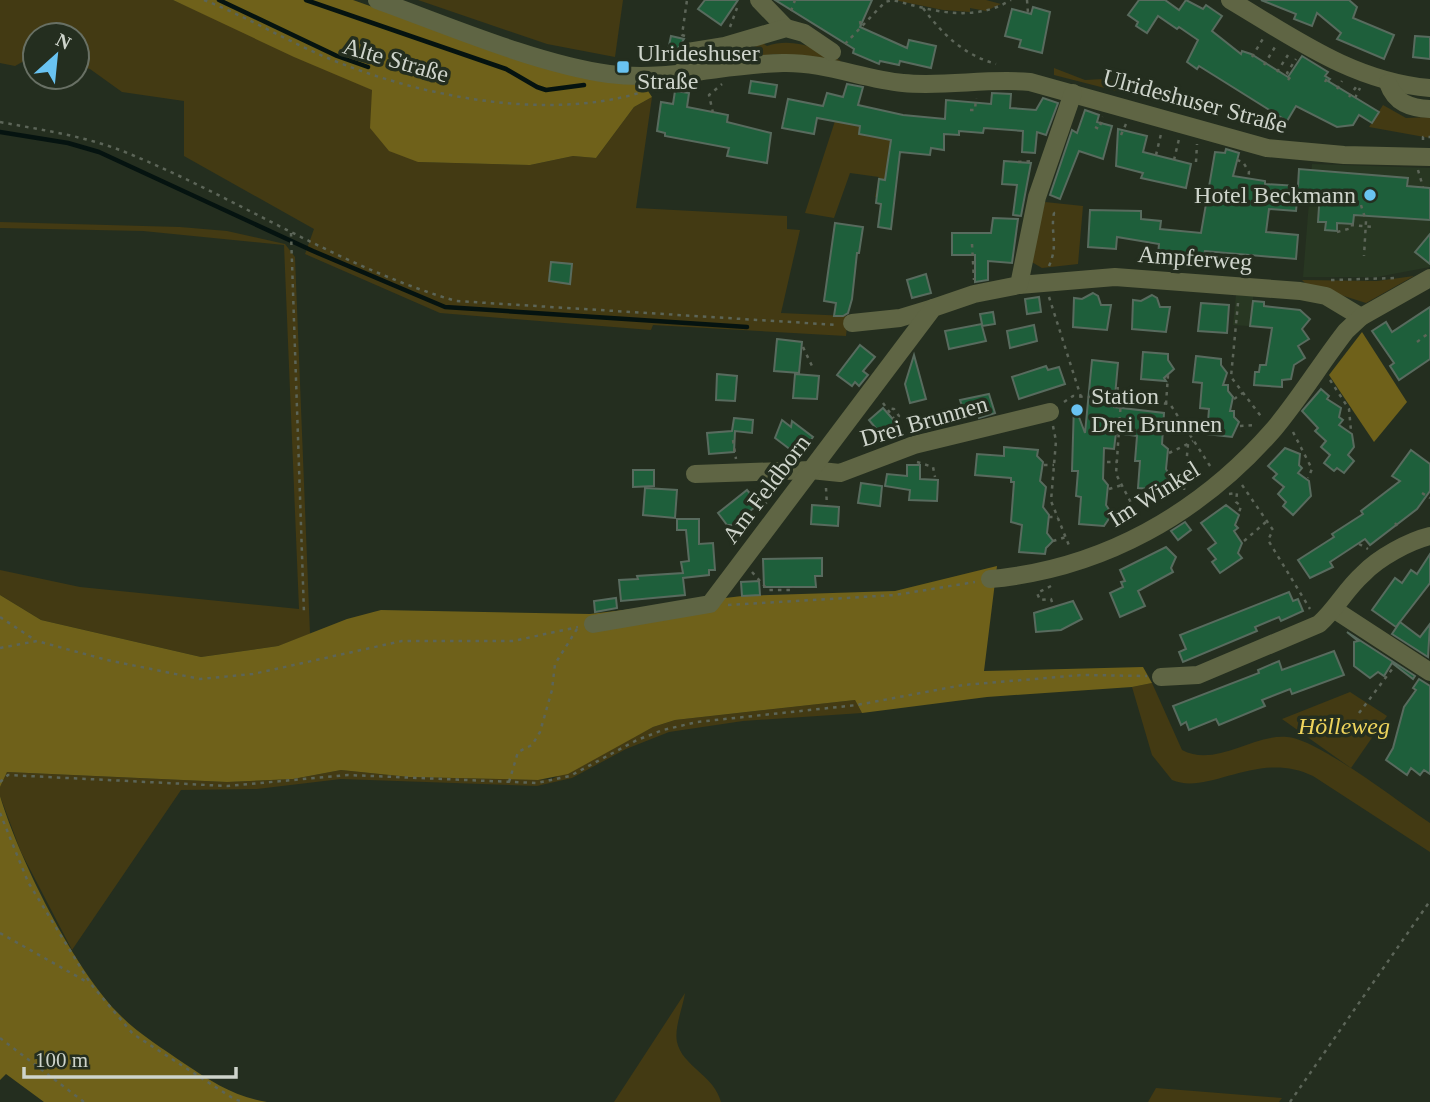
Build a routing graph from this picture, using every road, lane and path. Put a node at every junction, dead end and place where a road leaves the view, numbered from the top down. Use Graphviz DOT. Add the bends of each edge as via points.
graph roads {
  1 [pos="204,0"];
  2 [pos="377,0"];
  3 [pos="687,0"];
  4 [pos="759,0"];
  5 [pos="1011,0"];
  6 [pos="1027,0"];
  7 [pos="1230,0"];
  8 [pos="923,8"];
  9 [pos="1028,13"];
  10 [pos="864,14"];
  11 [pos="870,17"];
  12 [pos="860,20"];
  13 [pos="861,27"];
  14 [pos="786,28"];
  15 [pos="1290,36"];
  16 [pos="839,47"];
  17 [pos="688,51"];
  18 [pos="1252,57"];
  19 [pos="999,65"];
  20 [pos="1264,65"];
  21 [pos="724,68"];
  22 [pos="1277,72"];
  23 [pos="683,73"];
  24 [pos="1288,80"];
  25 [pos="1388,83"];
  26 [pos="1430,88"];
  27 [pos="1073,93"];
  28 [pos="632,95"];
  29 [pos="1430,109"];
  30 [pos="713,113"];
  31 [pos="1164,120"];
  32 [pos="0,122"];
  33 [pos="1191,128"];
  34 [pos="1156,155"];
  35 [pos="1430,157"];
  36 [pos="1174,160"];
  37 [pos="1237,160"];
  38 [pos="1196,162"];
  39 [pos="1248,179"];
  40 [pos="1361,205"];
  41 [pos="1050,209"];
  42 [pos="1366,226"];
  43 [pos="1374,227"];
  44 [pos="1337,232"];
  45 [pos="291,233"];
  46 [pos="972,244"];
  47 [pos="1364,256"];
  48 [pos="1402,277"];
  49 [pos="1430,278"];
  50 [pos="1322,280"];
  51 [pos="1048,281"];
  52 [pos="1019,285"];
  53 [pos="1239,286"];
  54 [pos="974,294"];
  55 [pos="933,308"];
  56 [pos="1361,317"];
  57 [pos="852,323"];
  58 [pos="1430,332"];
  59 [pos="1417,342"];
  60 [pos="803,347"];
  61 [pos="812,366"];
  62 [pos="1168,375"];
  63 [pos="1328,376"];
  64 [pos="1118,382"];
  65 [pos="1243,393"];
  66 [pos="1081,397"];
  67 [pos="1119,399"];
  68 [pos="1234,399"];
  69 [pos="1166,404"];
  70 [pos="1050,412"];
  71 [pos="1270,414"];
  72 [pos="1262,418"];
  73 [pos="1179,419"];
  74 [pos="1261,424"];
  75 [pos="1240,426"];
  76 [pos="1290,428"];
  77 [pos="1351,431"];
  78 [pos="1159,434"];
  79 [pos="1251,434"];
  80 [pos="1194,441"];
  81 [pos="1056,444"];
  82 [pos="1188,444"];
  83 [pos="915,445"];
  84 [pos="1304,449"];
  85 [pos="1169,453"];
  86 [pos="1301,454"];
  87 [pos="1107,462"];
  88 [pos="1117,462"];
  89 [pos="1209,464"];
  90 [pos="1044,465"];
  91 [pos="1054,466"];
  92 [pos="1186,469"];
  93 [pos="811,470"];
  94 [pos="1213,471"];
  95 [pos="695,474"];
  96 [pos="1208,475"];
  97 [pos="934,477"];
  98 [pos="1308,478"];
  99 [pos="1172,479"];
  100 [pos="1240,481"];
  101 [pos="1122,485"];
  102 [pos="1193,486"];
  103 [pos="826,488"];
  104 [pos="1109,489"];
  105 [pos="1226,489"];
  106 [pos="1046,492"];
  107 [pos="1052,492"];
  108 [pos="1422,492"];
  109 [pos="1430,498"];
  110 [pos="1131,502"];
  111 [pos="827,506"];
  112 [pos="1239,513"];
  113 [pos="1113,514"];
  114 [pos="1049,517"];
  115 [pos="1058,517"];
  116 [pos="1139,517"];
  117 [pos="1267,521"];
  118 [pos="1430,536"];
  119 [pos="1066,537"];
  120 [pos="1053,541"];
  121 [pos="1244,541"];
  122 [pos="1068,543"];
  123 [pos="742,562"];
  124 [pos="1052,571"];
  125 [pos="990,579"];
  126 [pos="793,587"];
  127 [pos="1301,594"];
  128 [pos="710,604"];
  129 [pos="1054,608"];
  130 [pos="1335,610"];
  131 [pos="304,613"];
  132 [pos="0,617"];
  133 [pos="586,625"];
  134 [pos="37,641"];
  135 [pos="0,648"];
  136 [pos="1403,653"];
  137 [pos="1430,671"];
  138 [pos="1129,676"];
  139 [pos="1161,677"];
  140 [pos="1359,713"];
  141 [pos="0,782"];
  142 [pos="509,782"];
  143 [pos="0,813"];
  144 [pos="1430,901"];
  145 [pos="0,933"];
  146 [pos="90,983"];
  147 [pos="0,1038"];
  148 [pos="84,1102"];
  149 [pos="243,1102"];
  150 [pos="1290,1102"];
  1 -- 28 [label="path, Alte Straße" via="329,58 420,90 545,103 600,102"];
  2 -- 23 [label="street, Ulrideshuser Straße" via="585,69 611,74"];
  3 -- 17 [label="path" via="682,34"];
  4 -- 14 [label="street"];
  5 -- 8 [label="path" via="986,12 959,14"];
  6 -- 9 [label="path"];
  7 -- 15 [label="street"];
  8 -- 11 [label="path" via="893,0"];
  8 -- 19 [label="path" via="961,48 977,59"];
  10 -- 11 [label="path"];
  11 -- 13 [label="path"];
  12 -- 13 [label="path"];
  13 -- 16 [label="path"];
  14 -- 16 [label="street"];
  14 -- 17 [label="street" via="725,46"];
  15 -- 18 [label="path"];
  15 -- 20 [label="path"];
  15 -- 22 [label="path"];
  15 -- 24 [label="path"];
  15 -- 25 [label="street" via="1349,69"];
  17 -- 23 [label="street"];
  21 -- 23 [label="street, Ulrideshuser Straße"];
  21 -- 27 [label="street, Ulrideshuser Straße" via="804,64 901,83 1004,80"];
  21 -- 30 [label="path" via="725,82 708,98"];
  25 -- 26 [label="street"];
  25 -- 29 [label="street" via="1402,103"];
  27 -- 31 [label="street, Ulrideshuser Straße"];
  27 -- 52 [label="street" via="1037,197"];
  31 -- 33 [label="street, Ulrideshuser Straße"];
  31 -- 34 [label="path"];
  32 -- 45 [label="path" via="125,152"];
  33 -- 35 [label="street, Ulrideshuser Straße" via="1267,148"];
  33 -- 36 [label="path"];
  33 -- 38 [label="path"];
  37 -- 39 [label="path" via="1249,172"];
  40 -- 42 [label="path"];
  41 -- 51 [label="path" via="1056,233"];
  42 -- 43 [label="path"];
  42 -- 44 [label="path" via="1352,225"];
  42 -- 47 [label="path"];
  45 -- 57 [label="path" via="427,293 456,301 828,326"];
  45 -- 131 [label="path"];
  46 -- 54 [label="path"];
  48 -- 50 [label="path"];
  49 -- 56 [label="street, Im Winkel"];
  51 -- 52 [label="street, Ampferweg"];
  51 -- 53 [label="street, Ampferweg" via="1115,277"];
  51 -- 66 [label="path" via="1048,295"];
  52 -- 54 [label="street"];
  53 -- 56 [label="street, Ampferweg" via="1313,292"];
  53 -- 65 [label="path" via="1229,375"];
  54 -- 55 [label="street"];
  55 -- 57 [label="street" via="900,318"];
  55 -- 93 [label="street, Am Feldborn"];
  56 -- 124 [label="street, Im Winkel" via="1272,431 1220,481 1147,532"];
  58 -- 59 [label="path"];
  60 -- 61 [label="path"];
  62 -- 69 [label="path"];
  63 -- 77 [label="path" via="1349,409"];
  64 -- 67 [label="path"];
  65 -- 68 [label="path"];
  65 -- 72 [label="path"];
  66 -- 67 [label="path"];
  66 -- 70 [label="path" via="1073,396"];
  67 -- 69 [label="path"];
  67 -- 88 [label="path"];
  69 -- 73 [label="path"];
  70 -- 83 [label="street, Drei Brunnen"];
  71 -- 74 [label="path"];
  73 -- 78 [label="path"];
  73 -- 80 [label="path"];
  74 -- 75 [label="path"];
  74 -- 79 [label="path"];
  76 -- 84 [label="path"];
  80 -- 82 [label="path"];
  80 -- 89 [label="path"];
  81 -- 91 [label="path"];
  82 -- 85 [label="path"];
  82 -- 92 [label="path"];
  83 -- 93 [label="street, Drei Brunnen" via="840,473"];
  83 -- 97 [label="path" via="917,462 933,467"];
  84 -- 86 [label="path"];
  84 -- 98 [label="path" via="1312,469"];
  87 -- 88 [label="path"];
  88 -- 101 [label="path" via="1116,474"];
  90 -- 91 [label="path"];
  91 -- 107 [label="path"];
  92 -- 99 [label="path"];
  92 -- 102 [label="path" via="1184,493"];
  93 -- 95 [label="street, Drei Brunnen"];
  93 -- 123 [label="street, Am Feldborn"];
  94 -- 96 [label="path"];
  100 -- 117 [label="path"];
  101 -- 104 [label="path"];
  101 -- 110 [label="path"];
  103 -- 111 [label="path"];
  105 -- 112 [label="path" via="1229,495 1237,493"];
  106 -- 107 [label="path"];
  107 -- 115 [label="path"];
  108 -- 109 [label="path"];
  110 -- 113 [label="path"];
  110 -- 116 [label="path"];
  114 -- 115 [label="path"];
  115 -- 119 [label="path"];
  117 -- 121 [label="path"];
  117 -- 127 [label="path" via="1273,530 1268,541"];
  118 -- 130 [label="street" via="1363,573"];
  119 -- 120 [label="path"];
  119 -- 122 [label="path"];
  123 -- 126 [label="path" via="768,590"];
  123 -- 128 [label="street, Am Feldborn"];
  124 -- 125 [label="street, Im Winkel"];
  124 -- 129 [label="path" via="1054,584 1037,593 1040,600 1051,599"];
  125 -- 128 [label="path" via="895,595"];
  128 -- 133 [label="street"];
  130 -- 136 [label="street"];
  130 -- 139 [label="street" via="1319,624 1198,675"];
  132 -- 134 [label="path"];
  133 -- 134 [label="path" via="513,641 402,641 253,674 200,679"];
  133 -- 142 [label="path" via="555,664 540,732 532,745 518,752"];
  134 -- 135 [label="path"];
  136 -- 137 [label="street"];
  136 -- 140 [label="path"];
  138 -- 142 [label="path" via="963,685 877,701 685,725 637,740 570,776 537,783"];
  141 -- 142 [label="path" via="8,775 227,786 348,775"];
  143 -- 146 [label="path" via="28,882"];
  144 -- 150 [label="path"];
  145 -- 146 [label="path"];
  146 -- 149 [label="path" via="134,1034"];
  147 -- 148 [label="path"];
}
